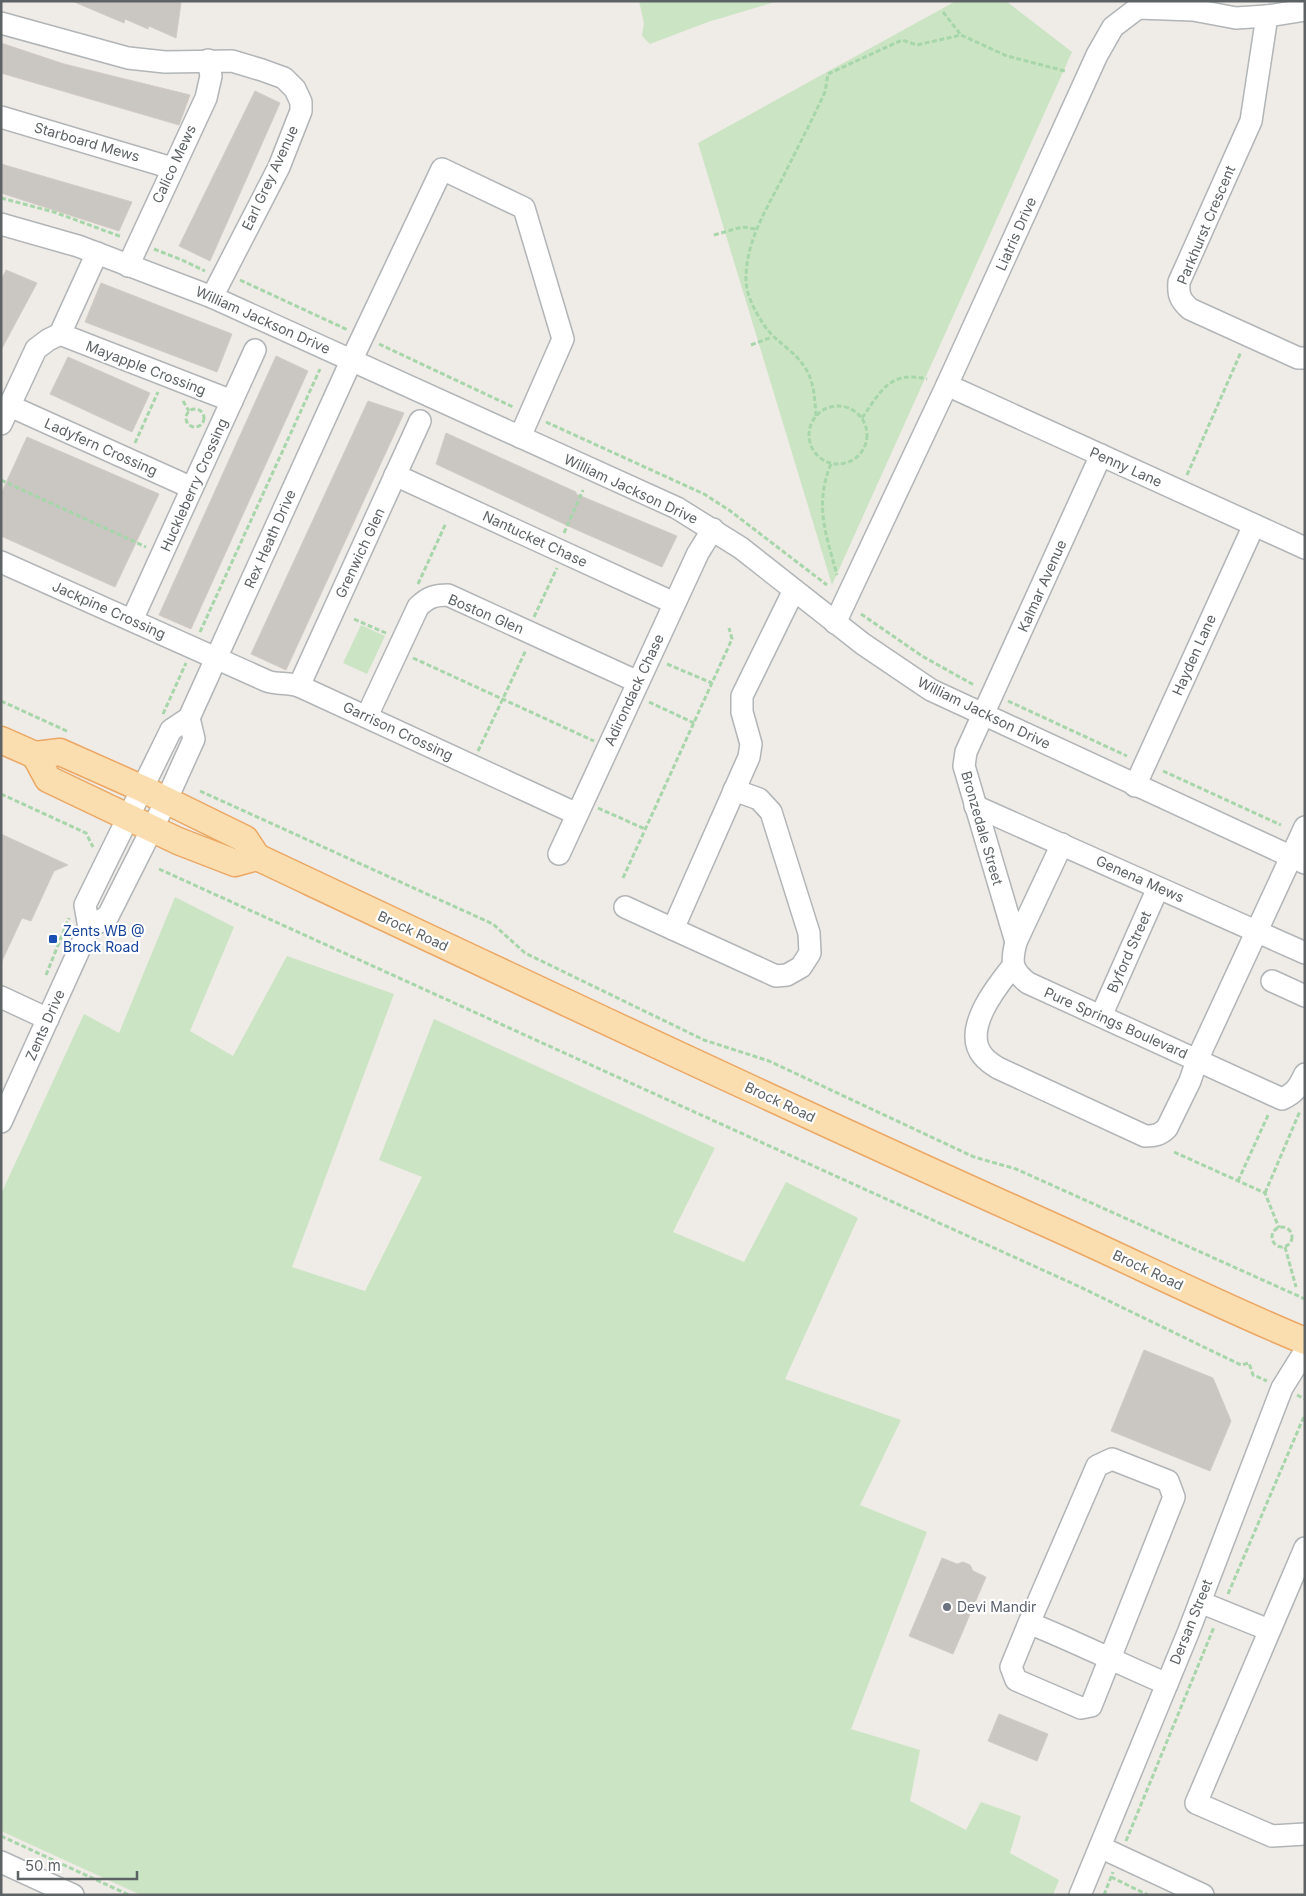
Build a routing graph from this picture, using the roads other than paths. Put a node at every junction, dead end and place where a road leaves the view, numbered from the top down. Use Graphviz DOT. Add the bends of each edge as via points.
graph roads {
  1 [pos="1305,10"];
  2 [pos="1267,16"];
  3 [pos="1,23"];
  4 [pos="208,60"];
  5 [pos="1,117"];
  6 [pos="172,168"];
  7 [pos="1,224"];
  8 [pos="97,253"];
  9 [pos="128,266"];
  10 [pos="212,297"];
  11 [pos="60,334"];
  12 [pos="256,350"];
  13 [pos="1305,358"];
  14 [pos="352,359"];
  15 [pos="937,382"];
  16 [pos="232,401"];
  17 [pos="5,415"];
  18 [pos="420,421"];
  19 [pos="520,437"];
  20 [pos="1101,455"];
  21 [pos="396,475"];
  22 [pos="192,488"];
  23 [pos="1254,525"];
  24 [pos="713,529"];
  25 [pos="1305,548"];
  26 [pos="1,562"];
  27 [pos="794,590"];
  28 [pos="674,604"];
  29 [pos="132,620"];
  30 [pos="835,623"];
  31 [pos="216,658"];
  32 [pos="299,686"];
  33 [pos="640,690"];
  34 [pos="367,716"];
  35 [pos="984,716"];
  36 [pos="189,718"];
  37 [pos="1,740"];
  38 [pos="35,755"];
  39 [pos="1135,786"];
  40 [pos="143,789"];
  41 [pos="734,790"];
  42 [pos="166,801"];
  43 [pos="975,806"];
  44 [pos="585,810"];
  45 [pos="128,818"];
  46 [pos="1305,827"];
  47 [pos="153,829"];
  48 [pos="1062,844"];
  49 [pos="559,854"];
  50 [pos="257,857"];
  51 [pos="1297,860"];
  52 [pos="1158,888"];
  53 [pos="625,907"];
  54 [pos="89,928"];
  55 [pos="672,929"];
  56 [pos="1256,931"];
  57 [pos="1016,942"];
  58 [pos="1305,953"];
  59 [pos="1013,966"];
  60 [pos="1272,982"];
  61 [pos="1305,996"];
  62 [pos="1,997"];
  63 [pos="1100,1016"];
  64 [pos="48,1020"];
  65 [pos="1197,1060"];
  66 [pos="1305,1074"];
  67 [pos="1,1122"];
  68 [pos="1305,1341"];
  69 [pos="1305,1351"];
  70 [pos="1305,1548"];
  71 [pos="1200,1602"];
  72 [pos="1029,1623"];
  73 [pos="1269,1630"];
  74 [pos="1111,1658"];
  75 [pos="1167,1684"];
  76 [pos="1305,1834"];
  77 [pos="1100,1847"];
  78 [pos="1,1862"];
  79 [pos="45,1889"];
  80 [pos="73,1895"];
  81 [pos="1080,1895"];
  82 [pos="1202,1895"];
  1 -- 2 [label="street, Liatris Drive"];
  2 -- 13 [label="street, Parkhurst Crescent" via="1251,121 1179,282 1178,293 1190,309 1298,358"];
  2 -- 15 [label="street, Liatris Drive" via="1236,18 1193,10 1138,8 1113,27"];
  3 -- 4 [label="street, Earl Grey Avenue" via="128,58 166,62"];
  4 -- 6 [label="street, Calico Mews" via="211,76 206,98"];
  4 -- 10 [label="street, Earl Grey Avenue" via="232,61 284,78 301,102 301,111 278,167"];
  5 -- 6 [label="street, Starboard Mews"];
  6 -- 9 [label="street, Calico Mews"];
  7 -- 8 [label="street, William Jackson Drive"];
  8 -- 9 [label="street, William Jackson Drive"];
  8 -- 11 [label="street"];
  9 -- 10 [label="street, William Jackson Drive"];
  10 -- 14 [label="street, William Jackson Drive"];
  11 -- 16 [label="street, Mayapple Crossing"];
  11 -- 17 [label="street" via="36,349"];
  12 -- 16 [label="street, Huckleberry Crossing"];
  14 -- 19 [label="street, William Jackson Drive"];
  14 -- 19 [label="street, Rex Heath Drive" via="442,169 524,208 563,339"];
  14 -- 31 [label="street, Rex Heath Drive"];
  15 -- 20 [label="street, Penny Lane"];
  15 -- 30 [label="street, Liatris Drive"];
  16 -- 22 [label="street, Huckleberry Crossing"];
  17 -- 22 [label="street, Ladyfern Crossing"];
  18 -- 21 [label="street, Grenwich Glen"];
  19 -- 24 [label="street, William Jackson Drive" via="677,508"];
  20 -- 23 [label="street, Penny Lane"];
  20 -- 35 [label="street, Kalmar Avenue"];
  21 -- 28 [label="street, Nantucket Chase"];
  21 -- 32 [label="street, Grenwich Glen"];
  22 -- 29 [label="street, Huckleberry Crossing"];
  23 -- 25 [label="street, Penny Lane"];
  23 -- 39 [label="street, Hayden Lane"];
  24 -- 27 [label="street, William Jackson Drive"];
  24 -- 28 [label="street, Adirondack Chase"];
  26 -- 29 [label="street, Jackpine Crossing"];
  27 -- 30 [label="street, William Jackson Drive"];
  27 -- 41 [label="street" via="742,696 742,712 751,744 749,757"];
  28 -- 33 [label="street, Adirondack Chase"];
  29 -- 31 [label="street, Jackpine Crossing"];
  30 -- 35 [label="street, William Jackson Drive" via="931,690"];
  31 -- 32 [label="street, Garrison Crossing" via="275,684"];
  31 -- 36 [label="street, Rex Heath Drive"];
  32 -- 34 [label="street, Garrison Crossing"];
  33 -- 34 [label="street, Boston Glen" via="448,595 436,595 418,607"];
  33 -- 44 [label="street, Adirondack Chase" via="608,747"];
  34 -- 44 [label="street, Garrison Crossing" via="472,765"];
  35 -- 39 [label="street, William Jackson Drive"];
  35 -- 43 [label="street, Bronzedale Street" via="966,752 964,766"];
  36 -- 40 [label="street, Rex Heath Drive" via="171,730"];
  36 -- 42 [label="street" via="194,739"];
  37 -- 38 [label="main road"];
  38 -- 40 [label="main road, Brock Road" via="60,752"];
  38 -- 45 [label="main road" via="48,779"];
  39 -- 51 [label="street, William Jackson Drive"];
  40 -- 42 [label="main road, Brock Road"];
  40 -- 45 [label="street"];
  41 -- 55 [label="street"];
  41 -- 55 [label="street" via="759,799 771,812 809,933 810,953 787,975 776,976"];
  42 -- 47 [label="street"];
  42 -- 50 [label="main road, Brock Road" via="245,839"];
  43 -- 48 [label="street, Genena Mews"];
  43 -- 57 [label="street, Bronzedale Street"];
  44 -- 49 [label="street, Adirondack Chase"];
  45 -- 47 [label="main road"];
  45 -- 54 [label="street" via="85,906"];
  46 -- 51 [label="street, Pure Springs Boulevard"];
  47 -- 50 [label="main road" via="235,863"];
  47 -- 54 [label="street" via="108,916"];
  48 -- 52 [label="street, Genena Mews"];
  48 -- 57 [label="street"];
  50 -- 68 [label="main road, Brock Road" via="867,1142"];
  51 -- 56 [label="street, Pure Springs Boulevard"];
  52 -- 56 [label="street, Genena Mews"];
  52 -- 63 [label="street, Byford Street"];
  53 -- 55 [label="street"];
  54 -- 64 [label="street, Zents Drive"];
  56 -- 58 [label="street, Genena Mews"];
  56 -- 65 [label="street, Pure Springs Boulevard"];
  57 -- 59 [label="street"];
  59 -- 63 [label="street, Pure Springs Boulevard" via="1028,983"];
  59 -- 65 [label="street" via="993,991 977,1028 982,1055 998,1068 1145,1136 1154,1136 1167,1128"];
  60 -- 61 [label="street"];
  62 -- 64 [label="street"];
  63 -- 65 [label="street, Pure Springs Boulevard"];
  64 -- 67 [label="street, Zents Drive"];
  65 -- 66 [label="street" via="1282,1099 1299,1087"];
  69 -- 71 [label="street, Dersan Street" via="1282,1388"];
  70 -- 73 [label="street"];
  71 -- 73 [label="street"];
  71 -- 75 [label="street, Dersan Street"];
  72 -- 74 [label="street"];
  72 -- 74 [label="street" via="1010,1667 1016,1680 1081,1708 1091,1706"];
  72 -- 74 [label="street" via="1097,1466 1112,1459 1168,1481 1174,1497"];
  73 -- 76 [label="street" via="1196,1803 1272,1836"];
  74 -- 75 [label="street"];
  75 -- 77 [label="street, Dersan Street"];
  77 -- 81 [label="street, Dersan Street"];
  77 -- 82 [label="street"];
  78 -- 79 [label="street"];
  79 -- 80 [label="street"];
}
